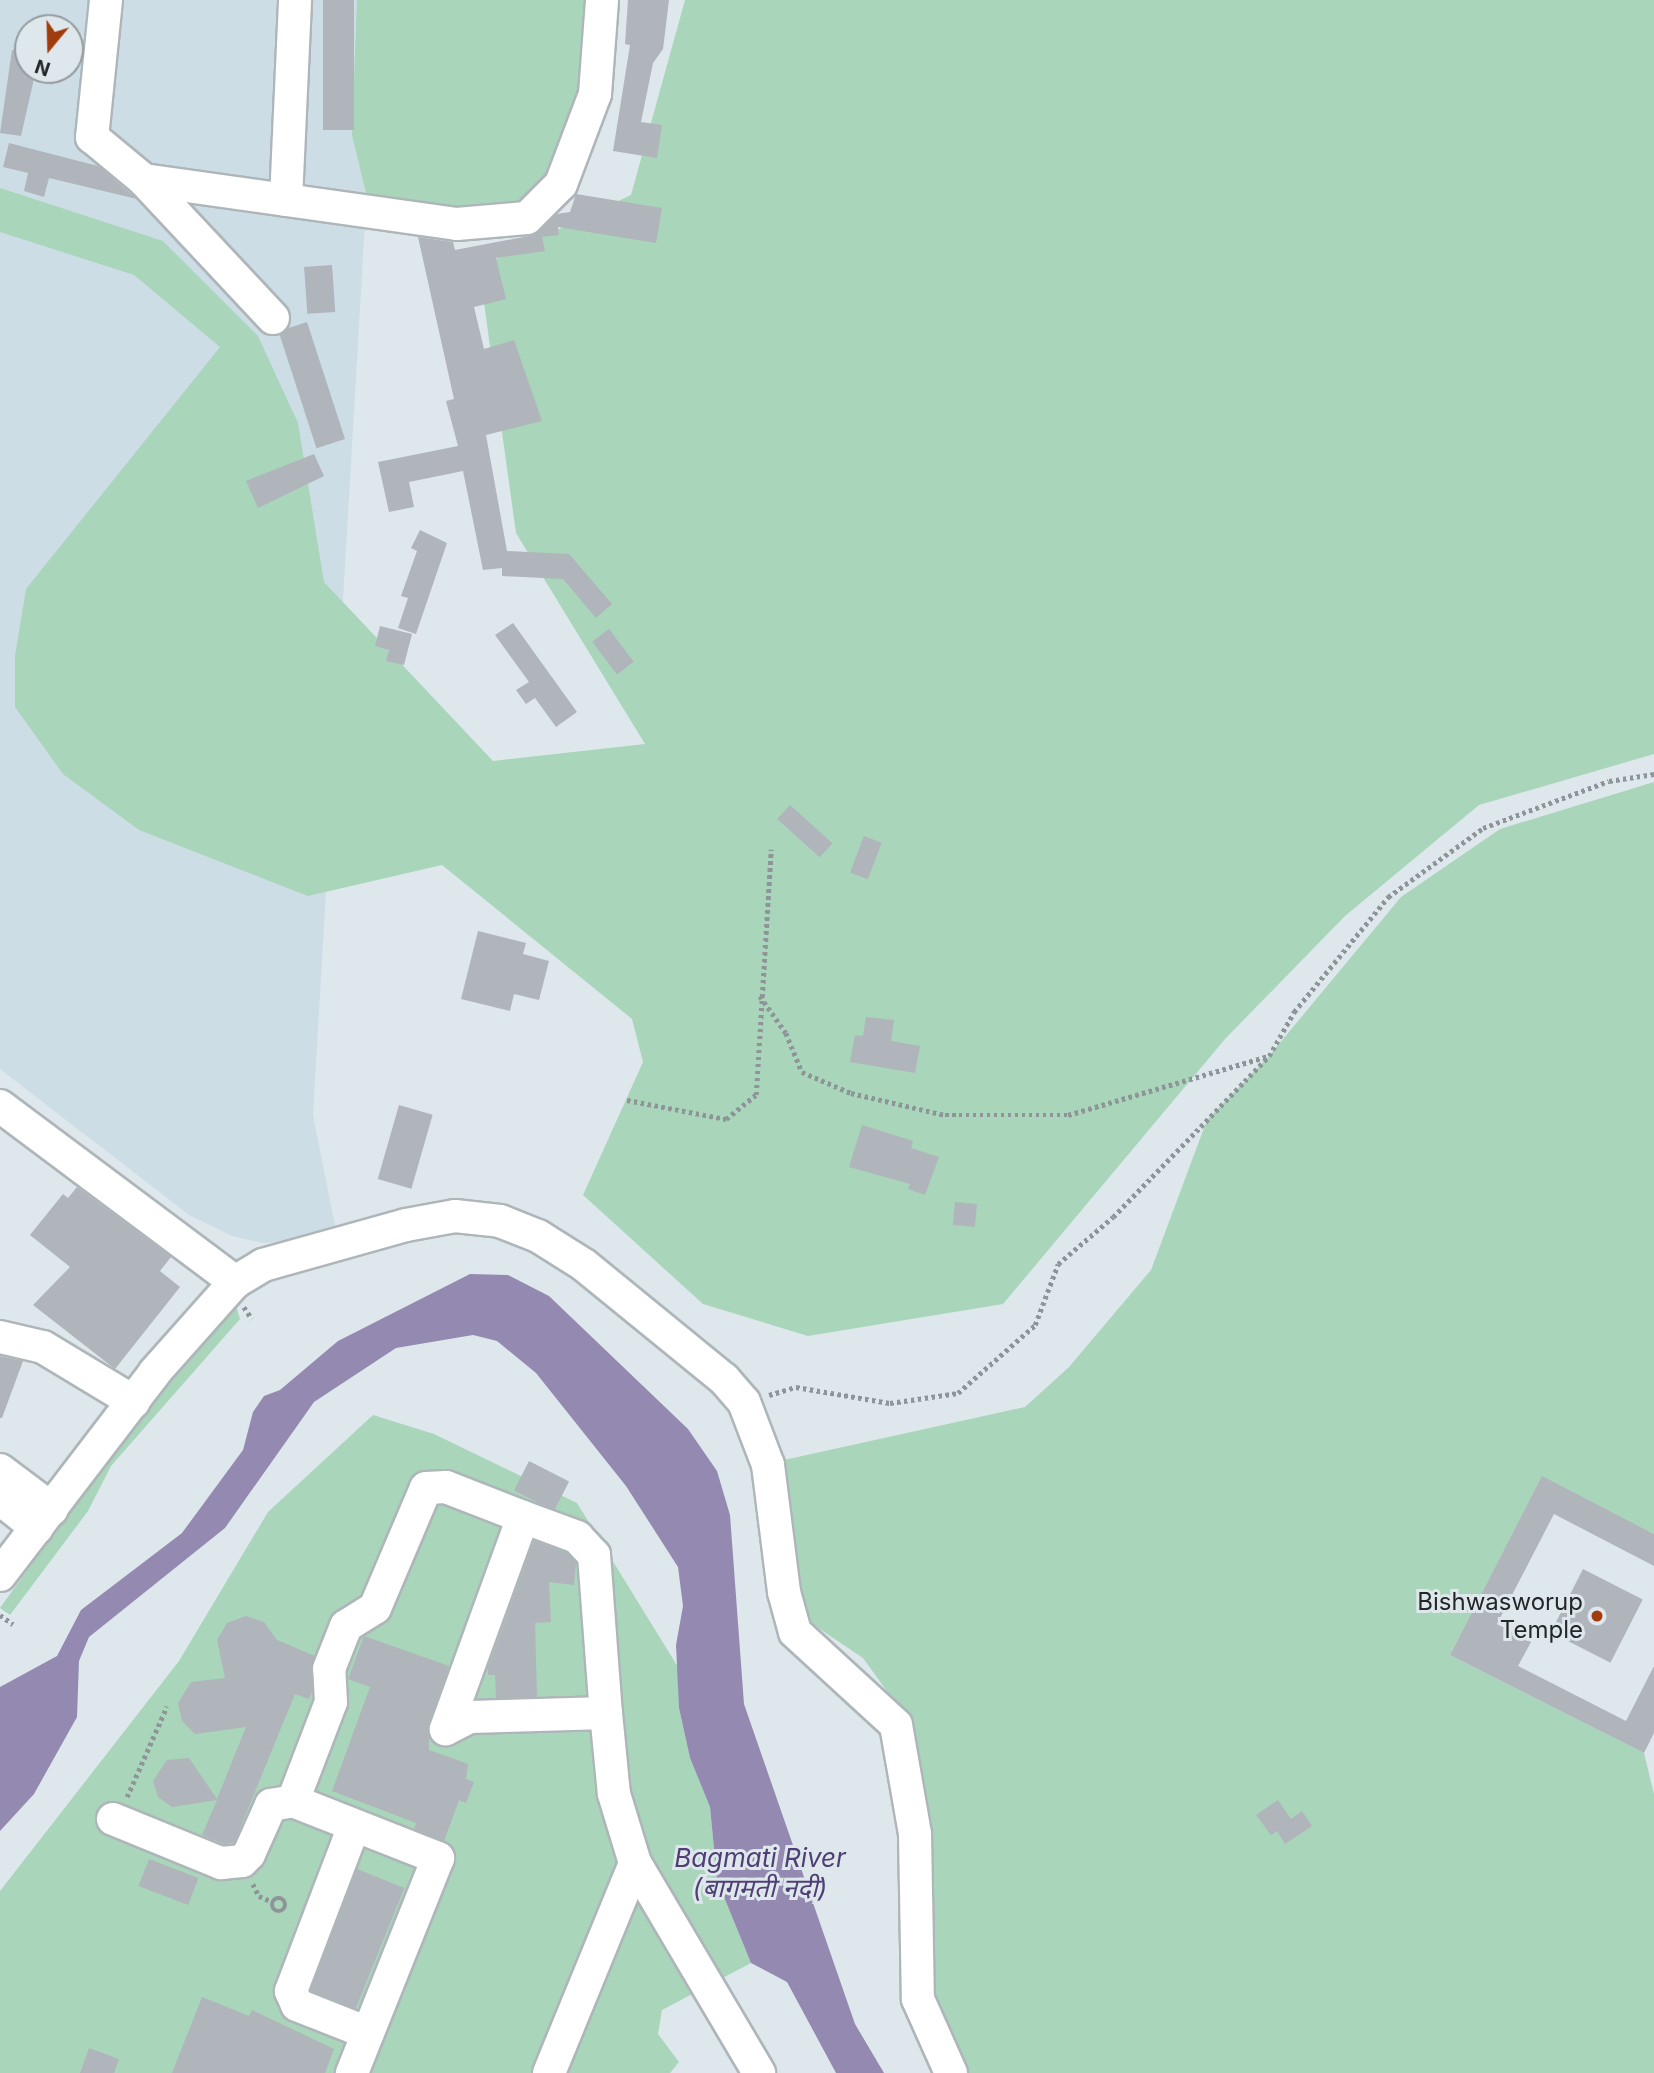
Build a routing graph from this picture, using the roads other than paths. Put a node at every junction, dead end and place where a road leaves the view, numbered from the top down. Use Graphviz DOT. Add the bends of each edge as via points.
graph roads {
  1 [pos="106,0"];
  2 [pos="296,0"];
  3 [pos="602,0"];
  4 [pos="144,180"];
  5 [pos="286,200"];
  6 [pos="273,318"];
  7 [pos="0,1106"];
  8 [pos="235,1282"];
  9 [pos="0,1337"];
  10 [pos="134,1402"];
  11 [pos="0,1470"];
  12 [pos="0,1500"];
  13 [pos="523,1517"];
  14 [pos="44,1518"];
  15 [pos="0,1575"];
  16 [pos="606,1713"];
  17 [pos="293,1801"];
  18 [pos="115,1820"];
  19 [pos="354,1826"];
  20 [pos="635,1863"];
  21 [pos="368,2033"];
  22 [pos="352,2073"];
  23 [pos="549,2073"];
  24 [pos="760,2073"];
  25 [pos="951,2073"];
  1 -- 4 [label="street" via="92,137"];
  2 -- 5 [label="street"];
  3 -- 5 [label="street" via="596,94 561,184 527,218 457,224"];
  4 -- 5 [label="street"];
  4 -- 6 [label="street"];
  7 -- 8 [label="street"];
  8 -- 10 [label="street"];
  8 -- 25 [label="street" via="263,1265 406,1224 455,1216 500,1221 538,1236 583,1265 695,1353 744,1402 768,1465 784,1592 795,1632 897,1725 915,1834 913,1959 918,1999"];
  9 -- 10 [label="street" via="43,1346"];
  10 -- 14 [label="street"];
  11 -- 14 [label="street"];
  12 -- 14 [label="street"];
  13 -- 16 [label="street" via="577,1537 594,1555"];
  13 -- 16 [label="street" via="446,1729 470,1717"];
  13 -- 17 [label="street" via="446,1487 426,1488 375,1608 346,1626 329,1669 331,1702"];
  14 -- 15 [label="street"];
  16 -- 20 [label="street" via="614,1794"];
  17 -- 18 [label="street" via="271,1805 249,1854 233,1863 221,1863"];
  17 -- 19 [label="street"];
  19 -- 21 [label="street" via="291,1991 297,2005"];
  19 -- 21 [label="street" via="438,1858"];
  20 -- 23 [label="street"];
  20 -- 24 [label="street"];
  21 -- 22 [label="street"];
}
